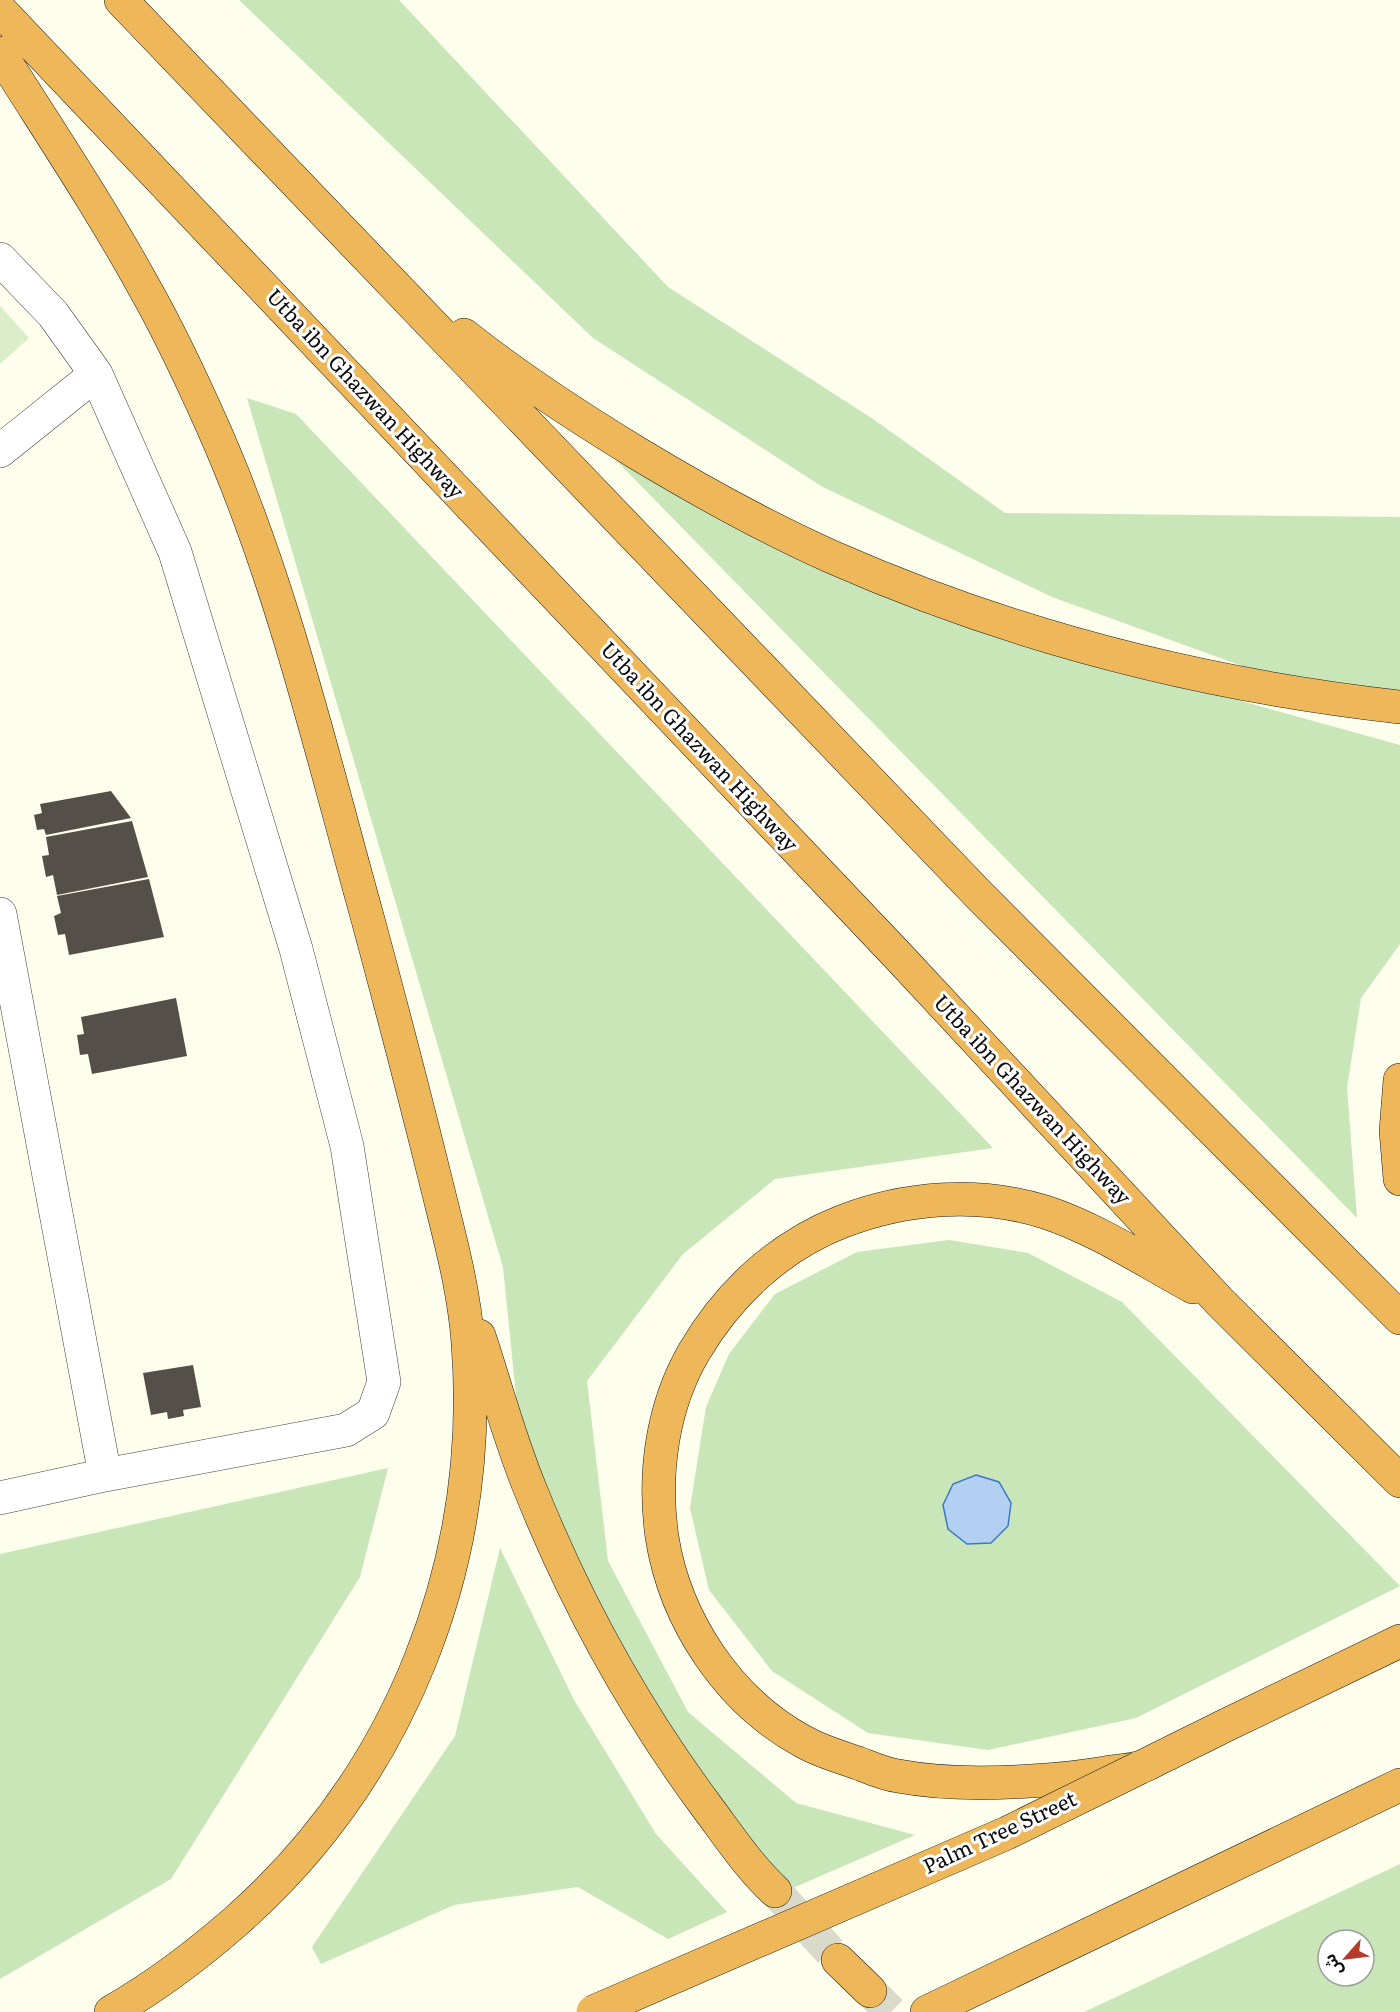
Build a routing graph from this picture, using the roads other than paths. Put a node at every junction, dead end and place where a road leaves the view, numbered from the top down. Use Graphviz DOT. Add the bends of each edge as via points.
graph roads {
  1 [pos="122,0"];
  2 [pos="0,9"];
  3 [pos="0,53"];
  4 [pos="357,245"];
  5 [pos="0,259"];
  6 [pos="96,374"];
  7 [pos="0,450"];
  8 [pos="1400,707"];
  9 [pos="0,914"];
  10 [pos="1400,1080"];
  11 [pos="1400,1179"];
  12 [pos="458,1275"];
  13 [pos="1220,1302"];
  14 [pos="1400,1318"];
  15 [pos="105,1475"];
  16 [pos="1400,1482"];
  17 [pos="0,1498"];
  18 [pos="1400,1641"];
  19 [pos="1138,1768"];
  20 [pos="1400,1785"];
  21 [pos="775,1892"];
  22 [pos="838,1960"];
  23 [pos="870,1991"];
  24 [pos="111,2012"];
  25 [pos="593,2012"];
  26 [pos="927,2012"];
  1 -- 4 [label="highway"];
  2 -- 13 [label="highway, Utba ibn Ghazwan Highway" via="900,958"];
  3 -- 12 [label="highway" via="145,288 209,417 243,499 292,647 390,998"];
  4 -- 8 [label="highway" via="466,337 582,420 704,493 831,556 963,609 1098,652 1236,684"];
  4 -- 14 [label="highway" via="978,894"];
  5 -- 6 [label="street" via="53,314"];
  6 -- 7 [label="street"];
  6 -- 15 [label="street" via="175,552 296,949 347,1146 384,1382 373,1413 346,1430"];
  9 -- 15 [label="street"];
  10 -- 11 [label="highway" via="1396,1131"];
  12 -- 21 [label="highway" via="530,1490 576,1593 653,1730 689,1783"];
  12 -- 24 [label="highway" via="468,1339 471,1405 460,1525 442,1600 393,1721 360,1778 287,1871 210,1943"];
  13 -- 16 [label="highway, Utba ibn Ghazwan Highway"];
  13 -- 19 [label="highway" via="1087,1229 1043,1212 996,1202 948,1199 902,1204 863,1213 826,1228 760,1271 706,1331 686,1365 665,1425 658,1489 660,1521 676,1593 717,1666 778,1725 805,1743 849,1760 892,1775 939,1782 1064,1780"];
  15 -- 17 [label="street"];
  18 -- 19 [label="highway, Palm Tree Street"];
  19 -- 25 [label="highway, Palm Tree Street, bridge" via="1006,1833"];
  20 -- 26 [label="highway"];
  22 -- 23 [label="highway"];
}
